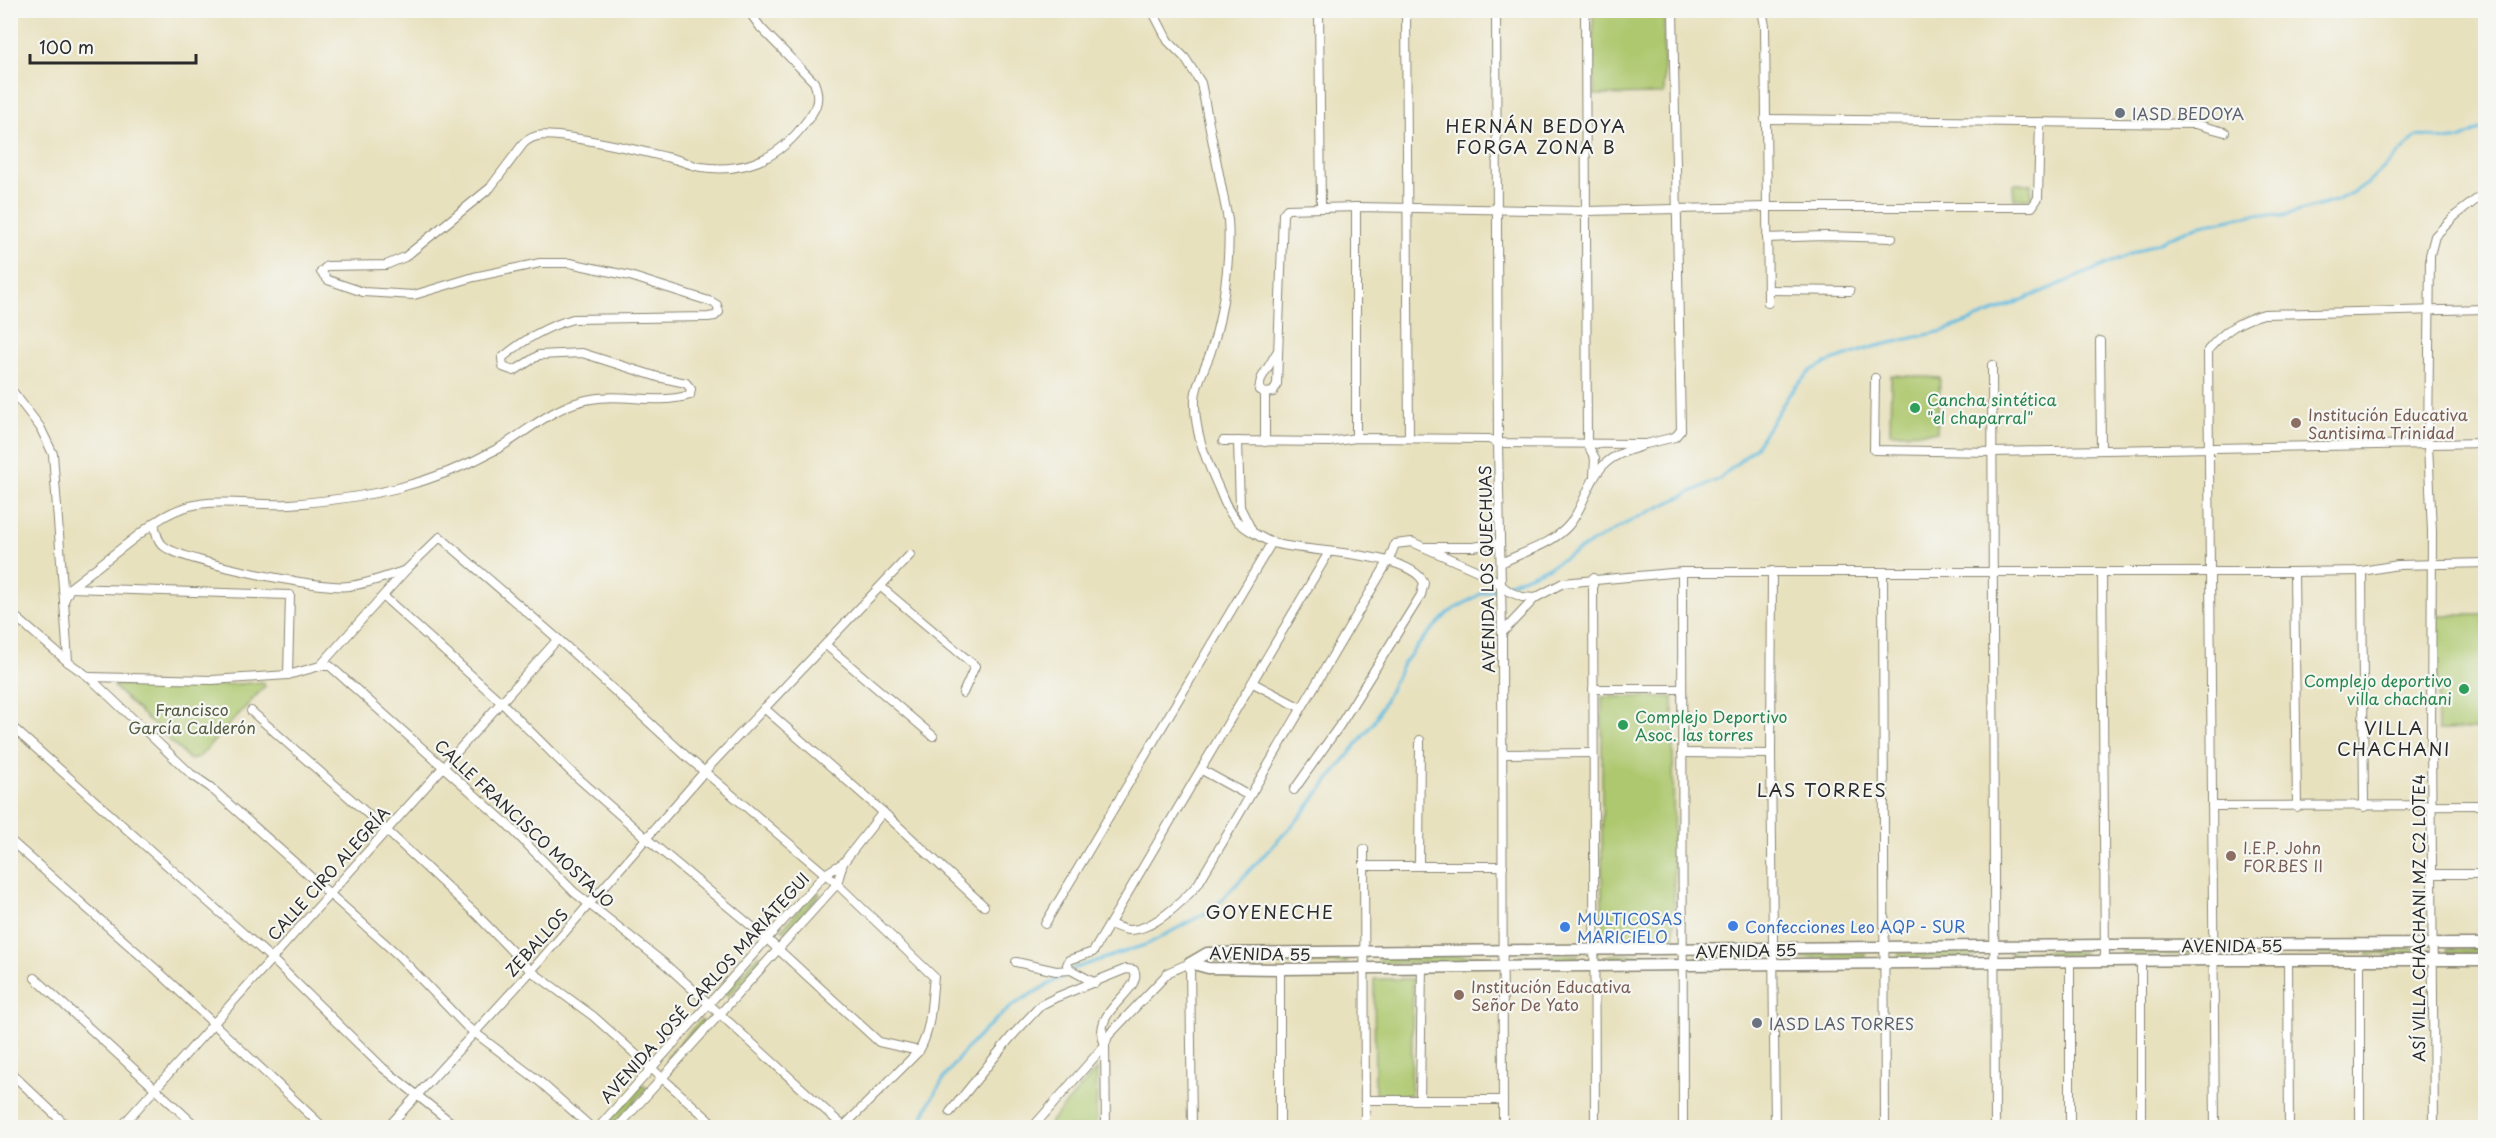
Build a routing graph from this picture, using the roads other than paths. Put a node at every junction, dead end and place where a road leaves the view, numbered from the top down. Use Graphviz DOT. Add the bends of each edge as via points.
graph roads {
  1 [pos="748,10"];
  2 [pos="1152,10"];
  3 [pos="1319,10"];
  4 [pos="1406,10"];
  5 [pos="1496,10"];
  6 [pos="1585,10"];
  7 [pos="1673,10"];
  8 [pos="1762,10"];
  9 [pos="1765,119"];
  10 [pos="2040,122"];
  11 [pos="2225,132"];
  12 [pos="2486,192"];
  13 [pos="1356,207"];
  14 [pos="1767,207"];
  15 [pos="1321,208"];
  16 [pos="1407,208"];
  17 [pos="1496,210"];
  18 [pos="1675,210"];
  19 [pos="1586,211"];
  20 [pos="1767,238"];
  21 [pos="1892,238"];
  22 [pos="1768,290"];
  23 [pos="1850,291"];
  24 [pos="1768,303"];
  25 [pos="2486,309"];
  26 [pos="2430,310"];
  27 [pos="2100,341"];
  28 [pos="1278,349"];
  29 [pos="1992,365"];
  30 [pos="1875,378"];
  31 [pos="10,388"];
  32 [pos="1265,393"];
  33 [pos="1356,438"];
  34 [pos="1409,438"];
  35 [pos="1223,441"];
  36 [pos="1238,441"];
  37 [pos="1265,442"];
  38 [pos="1498,443"];
  39 [pos="2486,443"];
  40 [pos="1587,444"];
  41 [pos="1646,444"];
  42 [pos="2428,445"];
  43 [pos="2209,448"];
  44 [pos="2101,449"];
  45 [pos="1993,452"];
  46 [pos="1594,477"];
  47 [pos="154,523"];
  48 [pos="1251,530"];
  49 [pos="1272,543"];
  50 [pos="1500,543"];
  51 [pos="1423,547"];
  52 [pos="1329,552"];
  53 [pos="910,555"];
  54 [pos="1389,560"];
  55 [pos="1501,563"];
  56 [pos="2486,564"];
  57 [pos="2431,565"];
  58 [pos="406,570"];
  59 [pos="1772,571"];
  60 [pos="2362,571"];
  61 [pos="1682,572"];
  62 [pos="1882,572"];
  63 [pos="2210,572"];
  64 [pos="2294,572"];
  65 [pos="1992,573"];
  66 [pos="2102,573"];
  67 [pos="1593,578"];
  68 [pos="1502,586"];
  69 [pos="881,587"];
  70 [pos="70,588"];
  71 [pos="383,596"];
  72 [pos="1535,598"];
  73 [pos="64,601"];
  74 [pos="10,612"];
  75 [pos="1502,633"];
  76 [pos="558,639"];
  77 [pos="827,646"];
  78 [pos="68,662"];
  79 [pos="320,666"];
  80 [pos="288,675"];
  81 [pos="89,677"];
  82 [pos="1253,683"];
  83 [pos="1593,689"];
  84 [pos="1682,689"];
  85 [pos="963,693"];
  86 [pos="502,702"];
  87 [pos="764,708"];
  88 [pos="1301,708"];
  89 [pos="251,711"];
  90 [pos="10,725"];
  91 [pos="933,736"];
  92 [pos="1420,741"];
  93 [pos="1593,753"];
  94 [pos="1682,753"];
  95 [pos="1503,754"];
  96 [pos="1771,754"];
  97 [pos="444,767"];
  98 [pos="1202,770"];
  99 [pos="704,772"];
  100 [pos="1294,790"];
  101 [pos="1249,796"];
  102 [pos="2432,805"];
  103 [pos="2486,805"];
  104 [pos="2212,806"];
  105 [pos="2296,807"];
  106 [pos="2364,807"];
  107 [pos="883,812"];
  108 [pos="386,830"];
  109 [pos="645,838"];
  110 [pos="10,840"];
  111 [pos="1364,849"];
  112 [pos="843,863"];
  113 [pos="1419,865"];
  114 [pos="1364,866"];
  115 [pos="1503,866"];
  116 [pos="825,874"];
  117 [pos="2432,874"];
  118 [pos="2486,874"];
  119 [pos="837,884"];
  120 [pos="329,895"];
  121 [pos="589,905"];
  122 [pos="984,906"];
  123 [pos="1045,924"];
  124 [pos="1110,924"];
  125 [pos="767,939"];
  126 [pos="2214,944"];
  127 [pos="2433,944"];
  128 [pos="2486,944"];
  129 [pos="2104,945"];
  130 [pos="1994,946"];
  131 [pos="1883,947"];
  132 [pos="1773,948"];
  133 [pos="777,949"];
  134 [pos="1682,950"];
  135 [pos="1503,951"];
  136 [pos="1594,951"];
  137 [pos="1364,952"];
  138 [pos="271,958"];
  139 [pos="2288,959"];
  140 [pos="2141,960"];
  141 [pos="2214,960"];
  142 [pos="2360,960"];
  143 [pos="2433,960"];
  144 [pos="2486,960"];
  145 [pos="2070,961"];
  146 [pos="2105,961"];
  147 [pos="1016,962"];
  148 [pos="1995,962"];
  149 [pos="1190,963"];
  150 [pos="1883,964"];
  151 [pos="1774,965"];
  152 [pos="1683,966"];
  153 [pos="1422,967"];
  154 [pos="1503,967"];
  155 [pos="1594,967"];
  156 [pos="1365,968"];
  157 [pos="1280,969"];
  158 [pos="1071,970"];
  159 [pos="531,971"];
  160 [pos="35,978"];
  161 [pos="1095,983"];
  162 [pos="710,1004"];
  163 [pos="720,1013"];
  164 [pos="213,1024"];
  165 [pos="474,1032"];
  166 [pos="1105,1045"];
  167 [pos="919,1051"];
  168 [pos="652,1067"];
  169 [pos="10,1072"];
  170 [pos="663,1078"];
  171 [pos="155,1088"];
  172 [pos="416,1096"];
  173 [pos="1365,1100"];
  174 [pos="1420,1100"];
  175 [pos="1503,1100"];
  176 [pos="950,1112"];
  177 [pos="843,1127"];
  178 [pos="69,1128"];
  179 [pos="120,1128"];
  180 [pos="198,1128"];
  181 [pos="324,1128"];
  182 [pos="387,1128"];
  183 [pos="458,1128"];
  184 [pos="591,1128"];
  185 [pos="598,1128"];
  186 [pos="617,1128"];
  187 [pos="718,1128"];
  188 [pos="1032,1128"];
  189 [pos="1106,1128"];
  190 [pos="1191,1128"];
  191 [pos="1280,1128"];
  192 [pos="1365,1128"];
  193 [pos="1503,1128"];
  194 [pos="1595,1128"];
  195 [pos="1683,1128"];
  196 [pos="1774,1128"];
  197 [pos="1885,1128"];
  198 [pos="1995,1128"];
  199 [pos="2070,1128"];
  200 [pos="2141,1128"];
  201 [pos="2215,1128"];
  202 [pos="2289,1128"];
  203 [pos="2360,1128"];
  204 [pos="2434,1128"];
  1 -- 47 [label="street" via="814,82 818,93 816,108 791,141 775,154 740,166 712,168 588,140 540,135 523,144 490,188 405,257 386,265 327,266 321,272 328,280 363,292 414,295 474,277 570,263 630,276 712,302 719,312 708,317 573,319 535,336 502,358 503,367 514,371 539,355 582,353 686,383 690,395 601,398 573,404 475,460 408,487 291,504 198,503 169,512"];
  2 -- 48 [label="street" via="1168,41 1195,71 1204,96 1228,220 1219,318 1195,396 1196,420 1205,456 1226,504 1237,521"];
  3 -- 15 [label="street"];
  4 -- 16 [label="street"];
  5 -- 17 [label="street, AVENIDA LOS QUECHUAS"];
  6 -- 19 [label="street"];
  7 -- 18 [label="street"];
  8 -- 9 [label="street"];
  9 -- 10 [label="street"];
  9 -- 14 [label="street"];
  10 -- 11 [label="street" via="2195,124"];
  10 -- 14 [label="street" via="2038,198 2032,207"];
  12 -- 26 [label="street, ASÍ VILLA CHACHANI MZ C2 LOTE4" via="2435,236 2430,255"];
  13 -- 15 [label="street"];
  13 -- 16 [label="street"];
  13 -- 33 [label="street"];
  14 -- 18 [label="street"];
  14 -- 20 [label="street"];
  15 -- 28 [label="street" via="1287,209 1282,214"];
  16 -- 17 [label="street"];
  16 -- 34 [label="street"];
  17 -- 19 [label="street"];
  17 -- 38 [label="street, AVENIDA LOS QUECHUAS"];
  18 -- 19 [label="street"];
  18 -- 41 [label="street" via="1681,430 1675,437"];
  19 -- 40 [label="street"];
  20 -- 21 [label="street"];
  20 -- 22 [label="street"];
  22 -- 23 [label="street"];
  22 -- 24 [label="street"];
  25 -- 26 [label="street"];
  26 -- 42 [label="street, ASÍ VILLA CHACHANI MZ C2 LOTE4"];
  26 -- 43 [label="street" via="2264,314 2226,329 2208,350"];
  27 -- 44 [label="street"];
  28 -- 32 [label="street" via="1277,384 1273,392"];
  28 -- 32 [label="street" via="1260,383 1259,390"];
  29 -- 45 [label="street"];
  30 -- 45 [label="street" via="1874,450"];
  31 -- 73 [label="street" via="40,427 53,454"];
  32 -- 37 [label="street"];
  33 -- 34 [label="street"];
  33 -- 37 [label="street"];
  34 -- 38 [label="street" via="1489,439"];
  35 -- 36 [label="street"];
  36 -- 37 [label="street"];
  36 -- 48 [label="street" via="1240,507"];
  38 -- 40 [label="street"];
  38 -- 50 [label="street, AVENIDA LOS QUECHUAS"];
  39 -- 42 [label="street"];
  40 -- 41 [label="street"];
  40 -- 46 [label="street" via="1595,458"];
  41 -- 46 [label="street" via="1619,454"];
  42 -- 43 [label="street"];
  42 -- 57 [label="street, ASÍ VILLA CHACHANI MZ C2 LOTE4"];
  43 -- 44 [label="street"];
  43 -- 63 [label="street"];
  44 -- 45 [label="street"];
  45 -- 65 [label="street"];
  46 -- 55 [label="street" via="1569,525 1547,541"];
  47 -- 58 [label="street" via="159,542 165,548 260,574 347,586"];
  47 -- 70 [label="street"];
  48 -- 49 [label="street"];
  49 -- 52 [label="street"];
  49 -- 123 [label="street"];
  50 -- 51 [label="street"];
  50 -- 55 [label="street, AVENIDA LOS QUECHUAS"];
  51 -- 54 [label="street" via="1412,542 1395,544"];
  51 -- 68 [label="street" via="1489,576"];
  52 -- 54 [label="street"];
  52 -- 82 [label="street"];
  53 -- 69 [label="street, ZEBALLOS"];
  54 -- 88 [label="street"];
  54 -- 100 [label="street" via="1416,572 1424,588 1340,725"];
  55 -- 68 [label="street, AVENIDA LOS QUECHUAS"];
  56 -- 57 [label="street"];
  57 -- 60 [label="street"];
  57 -- 102 [label="street, ASÍ VILLA CHACHANI MZ C2 LOTE4"];
  58 -- 71 [label="street"];
  58 -- 76 [label="street" via="440,537"];
  59 -- 61 [label="street"];
  59 -- 62 [label="street"];
  59 -- 96 [label="street"];
  60 -- 64 [label="street"];
  60 -- 106 [label="street"];
  61 -- 67 [label="street"];
  61 -- 84 [label="street"];
  62 -- 65 [label="street"];
  62 -- 131 [label="street"];
  63 -- 64 [label="street"];
  63 -- 66 [label="street"];
  63 -- 104 [label="street"];
  64 -- 105 [label="street"];
  65 -- 66 [label="street"];
  65 -- 130 [label="street"];
  66 -- 129 [label="street"];
  67 -- 72 [label="street" via="1563,583"];
  67 -- 83 [label="street"];
  68 -- 72 [label="street" via="1522,597"];
  68 -- 75 [label="street, AVENIDA LOS QUECHUAS"];
  69 -- 77 [label="street, ZEBALLOS"];
  69 -- 85 [label="street" via="975,666"];
  70 -- 73 [label="street"];
  70 -- 80 [label="street" via="290,595"];
  71 -- 79 [label="street"];
  71 -- 86 [label="street"];
  72 -- 75 [label="street"];
  73 -- 78 [label="street"];
  74 -- 78 [label="street"];
  75 -- 95 [label="street, AVENIDA LOS QUECHUAS"];
  76 -- 86 [label="street, CALLE CIRO ALEGRÍA"];
  76 -- 99 [label="street"];
  77 -- 87 [label="street, ZEBALLOS"];
  77 -- 91 [label="street"];
  78 -- 81 [label="street"];
  79 -- 80 [label="street"];
  79 -- 97 [label="street, CALLE FRANCISCO MOSTAJO" via="330,666"];
  80 -- 81 [label="street" via="212,680"];
  81 -- 120 [label="street" via="191,774"];
  82 -- 88 [label="street"];
  82 -- 98 [label="street"];
  83 -- 84 [label="street"];
  83 -- 93 [label="street"];
  84 -- 94 [label="street"];
  86 -- 97 [label="street, CALLE CIRO ALEGRÍA"];
  86 -- 109 [label="street"];
  87 -- 99 [label="street, ZEBALLOS"];
  87 -- 107 [label="street"];
  88 -- 101 [label="street"];
  89 -- 108 [label="street"];
  90 -- 138 [label="street"];
  92 -- 113 [label="street"];
  93 -- 95 [label="street"];
  93 -- 136 [label="street"];
  94 -- 96 [label="street"];
  94 -- 134 [label="street"];
  95 -- 115 [label="street, AVENIDA LOS QUECHUAS"];
  96 -- 132 [label="street"];
  97 -- 108 [label="street, CALLE CIRO ALEGRÍA"];
  97 -- 121 [label="street, CALLE FRANCISCO MOSTAJO"];
  98 -- 101 [label="street"];
  98 -- 124 [label="street"];
  99 -- 109 [label="street, ZEBALLOS"];
  99 -- 116 [label="street"];
  101 -- 124 [label="street" via="1198,884 1182,902 1138,929"];
  102 -- 103 [label="street"];
  102 -- 106 [label="street"];
  102 -- 117 [label="street, ASÍ VILLA CHACHANI MZ C2 LOTE4"];
  104 -- 105 [label="street"];
  104 -- 126 [label="street"];
  105 -- 106 [label="street"];
  107 -- 112 [label="street"];
  107 -- 122 [label="street"];
  108 -- 120 [label="street, CALLE CIRO ALEGRÍA"];
  108 -- 159 [label="street"];
  109 -- 121 [label="street, ZEBALLOS"];
  109 -- 125 [label="street"];
  110 -- 164 [label="street"];
  111 -- 114 [label="street"];
  112 -- 116 [label="street, AVENIDA JOSÉ CARLOS MARIÁTEGUI"];
  112 -- 119 [label="street, AVENIDA JOSÉ CARLOS MARIÁTEGUI"];
  113 -- 114 [label="street"];
  113 -- 115 [label="street"];
  114 -- 137 [label="street"];
  115 -- 135 [label="street, AVENIDA LOS QUECHUAS"];
  116 -- 119 [label="street"];
  116 -- 125 [label="street, AVENIDA JOSÉ CARLOS MARIÁTEGUI"];
  117 -- 118 [label="street"];
  117 -- 127 [label="street, ASÍ VILLA CHACHANI MZ C2 LOTE4"];
  119 -- 133 [label="street, AVENIDA JOSÉ CARLOS MARIÁTEGUI"];
  119 -- 167 [label="street" via="934,977 925,1041"];
  120 -- 138 [label="street, CALLE CIRO ALEGRÍA"];
  120 -- 165 [label="street" via="398,956"];
  121 -- 159 [label="street, ZEBALLOS"];
  121 -- 162 [label="street, CALLE FRANCISCO MOSTAJO"];
  124 -- 158 [label="street" via="1093,952 1069,960"];
  125 -- 133 [label="street"];
  125 -- 162 [label="street, AVENIDA JOSÉ CARLOS MARIÁTEGUI"];
  126 -- 127 [label="street, AVENIDA 55"];
  126 -- 129 [label="street, AVENIDA 55"];
  126 -- 141 [label="street"];
  127 -- 128 [label="street, AVENIDA 55"];
  127 -- 143 [label="street, ASÍ VILLA CHACHANI MZ C2 LOTE4"];
  129 -- 130 [label="street, AVENIDA 55"];
  129 -- 146 [label="street"];
  130 -- 131 [label="street, AVENIDA 55"];
  130 -- 148 [label="street"];
  131 -- 132 [label="street, AVENIDA 55"];
  131 -- 150 [label="street"];
  132 -- 134 [label="street, AVENIDA 55"];
  132 -- 151 [label="street"];
  133 -- 163 [label="street, AVENIDA JOSÉ CARLOS MARIÁTEGUI"];
  133 -- 167 [label="street" via="879,1042"];
  134 -- 136 [label="street, AVENIDA 55"];
  134 -- 152 [label="street"];
  135 -- 136 [label="street, AVENIDA 55"];
  135 -- 137 [label="street, AVENIDA 55"];
  135 -- 154 [label="street, AVENIDA LOS QUECHUAS"];
  136 -- 155 [label="street"];
  137 -- 149 [label="street, AVENIDA 55" via="1207,953"];
  137 -- 156 [label="street"];
  138 -- 164 [label="street, CALLE CIRO ALEGRÍA"];
  138 -- 172 [label="street"];
  139 -- 141 [label="street, AVENIDA 55"];
  139 -- 142 [label="street, AVENIDA 55"];
  139 -- 202 [label="street"];
  140 -- 141 [label="street, AVENIDA 55"];
  140 -- 146 [label="street, AVENIDA 55"];
  140 -- 200 [label="street"];
  141 -- 201 [label="street"];
  142 -- 143 [label="street, AVENIDA 55"];
  142 -- 203 [label="street"];
  143 -- 144 [label="street, AVENIDA 55"];
  143 -- 204 [label="street, ASÍ VILLA CHACHANI MZ C2 LOTE4"];
  145 -- 146 [label="street, AVENIDA 55"];
  145 -- 148 [label="street, AVENIDA 55"];
  145 -- 199 [label="street"];
  147 -- 158 [label="street" via="1056,971"];
  148 -- 150 [label="street, AVENIDA 55"];
  148 -- 198 [label="street"];
  149 -- 157 [label="street, AVENIDA 55" via="1208,968"];
  149 -- 166 [label="street" via="1170,972 1108,1036"];
  149 -- 190 [label="street"];
  150 -- 151 [label="street, AVENIDA 55"];
  150 -- 197 [label="street"];
  151 -- 152 [label="street, AVENIDA 55"];
  151 -- 196 [label="street"];
  152 -- 155 [label="street, AVENIDA 55"];
  152 -- 195 [label="street"];
  153 -- 154 [label="street, AVENIDA 55"];
  153 -- 156 [label="street, AVENIDA 55"];
  153 -- 174 [label="street"];
  154 -- 155 [label="street, AVENIDA 55"];
  154 -- 175 [label="street, AVENIDA LOS QUECHUAS"];
  155 -- 194 [label="street"];
  156 -- 157 [label="street, AVENIDA 55"];
  156 -- 173 [label="street"];
  157 -- 191 [label="street"];
  158 -- 161 [label="street"];
  159 -- 165 [label="street, ZEBALLOS"];
  159 -- 168 [label="street" via="593,1016"];
  160 -- 171 [label="street"];
  161 -- 166 [label="street" via="1126,969 1137,974 1135,982 1103,1020 1101,1037"];
  161 -- 176 [label="street" via="1041,1005"];
  162 -- 163 [label="street, CALLE FRANCISCO MOSTAJO"];
  162 -- 168 [label="street, AVENIDA JOSÉ CARLOS MARIÁTEGUI"];
  163 -- 170 [label="street, AVENIDA JOSÉ CARLOS MARIÁTEGUI"];
  163 -- 177 [label="street, CALLE FRANCISCO MOSTAJO"];
  164 -- 171 [label="street, CALLE CIRO ALEGRÍA"];
  164 -- 181 [label="street"];
  165 -- 172 [label="street, ZEBALLOS"];
  165 -- 184 [label="street"];
  166 -- 188 [label="street"];
  166 -- 189 [label="street"];
  167 -- 177 [label="street"];
  168 -- 170 [label="street"];
  168 -- 185 [label="street, AVENIDA JOSÉ CARLOS MARIÁTEGUI"];
  169 -- 178 [label="street"];
  170 -- 186 [label="street, AVENIDA JOSÉ CARLOS MARIÁTEGUI"];
  170 -- 187 [label="street"];
  171 -- 179 [label="street, CALLE CIRO ALEGRÍA"];
  171 -- 180 [label="street"];
  172 -- 182 [label="street, ZEBALLOS"];
  172 -- 183 [label="street"];
  173 -- 174 [label="street"];
  173 -- 192 [label="street"];
  174 -- 175 [label="street"];
  175 -- 193 [label="street, AVENIDA LOS QUECHUAS"];
}
